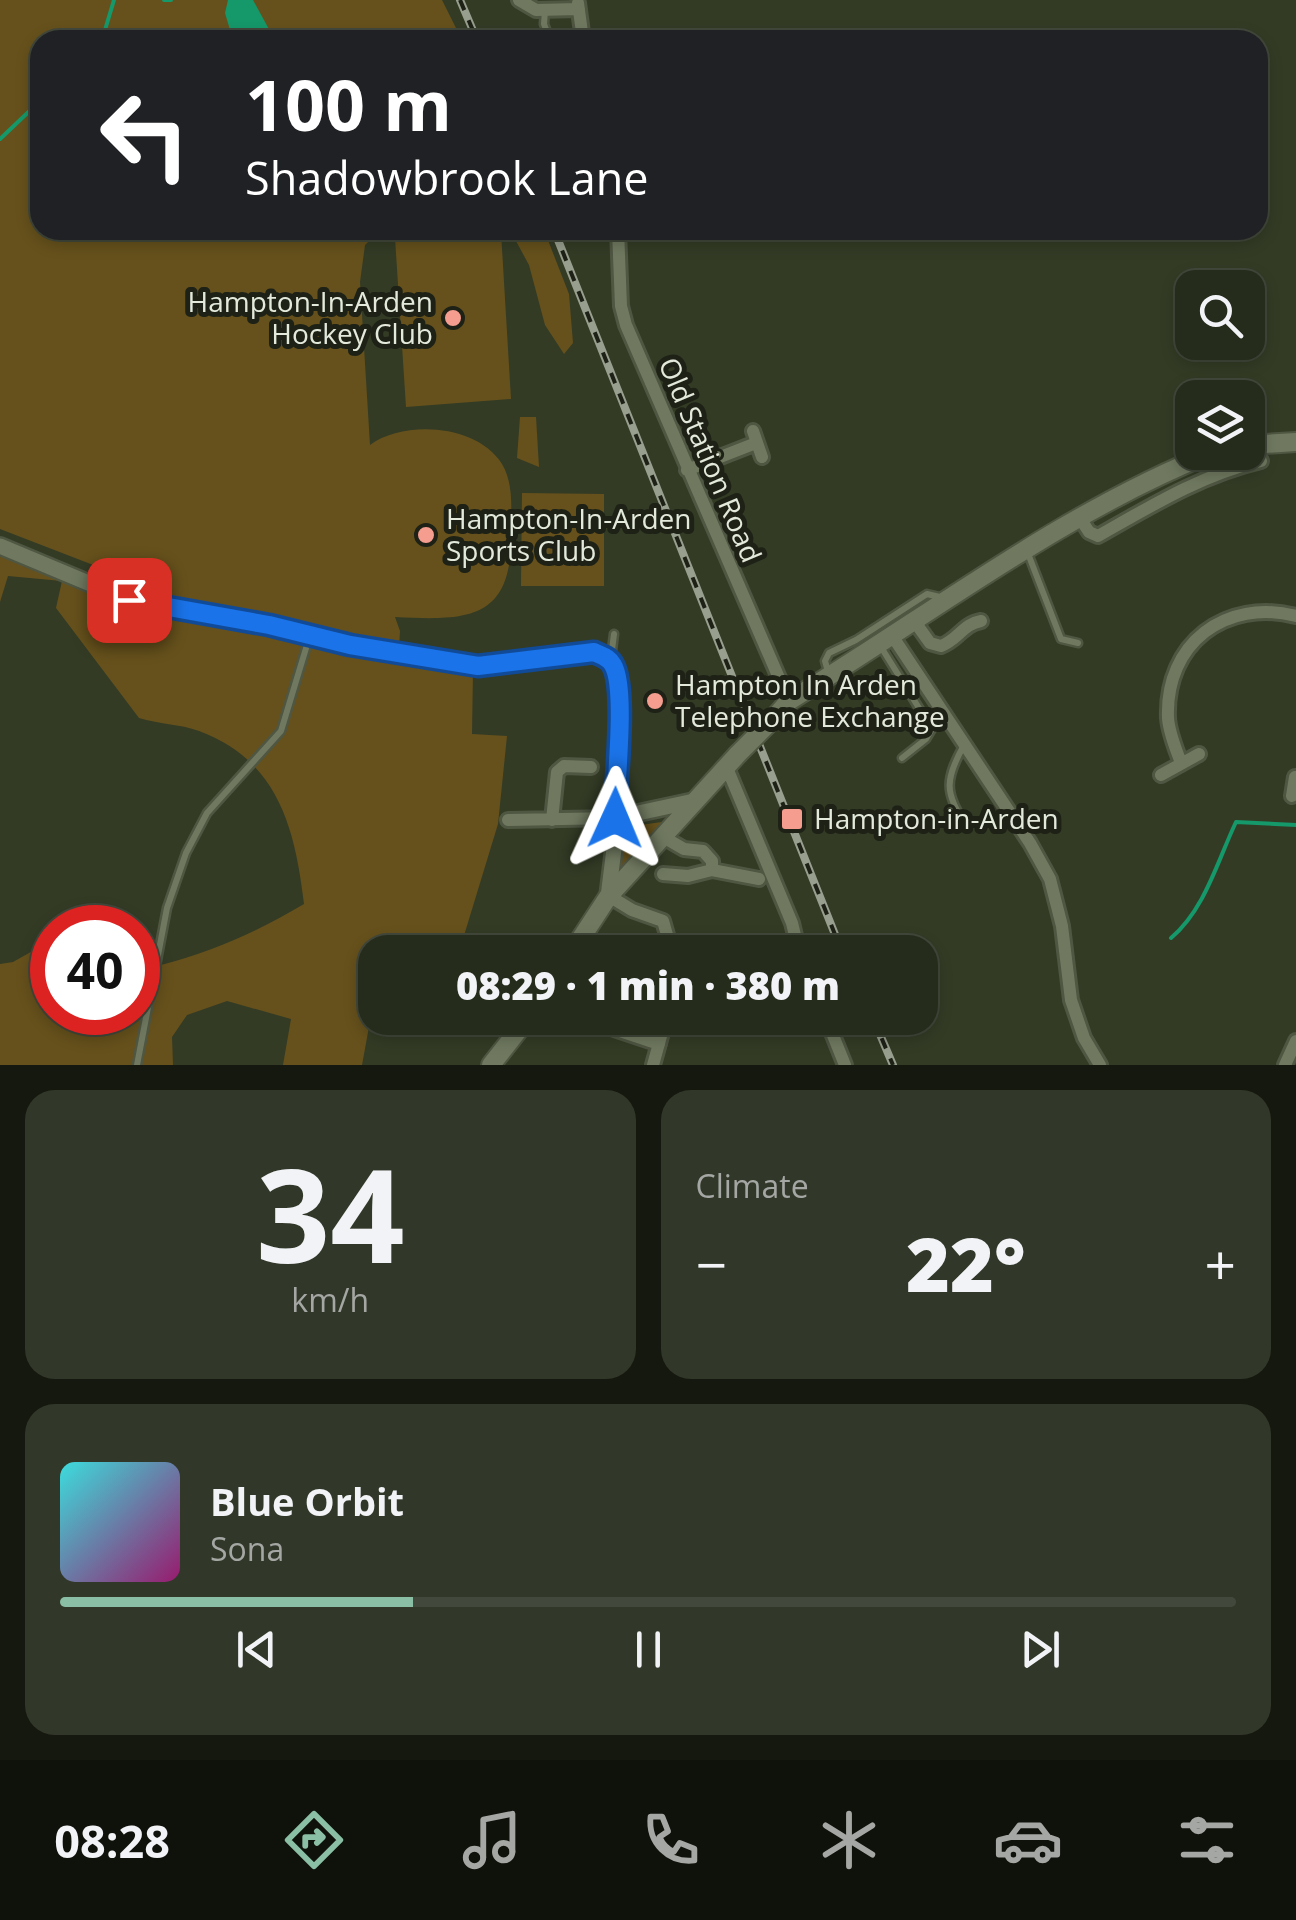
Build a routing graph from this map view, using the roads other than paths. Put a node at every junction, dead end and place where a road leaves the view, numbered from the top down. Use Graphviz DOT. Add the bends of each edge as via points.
graph roads {
  1 [pos="520,0"];
  2 [pos="579,4"];
  3 [pos="545,11"];
  4 [pos="546,30"];
  5 [pos="582,30"];
  6 [pos="618,240"];
  7 [pos="1296,442"];
  8 [pos="1265,444"];
  9 [pos="762,457"];
  10 [pos="1175,469"];
  11 [pos="688,470"];
  12 [pos="1226,470"];
  13 [pos="1222,471"];
  14 [pos="1080,518"];
  15 [pos="0,546"];
  16 [pos="1027,550"];
  17 [pos="948,600"];
  18 [pos="1296,616"];
  19 [pos="981,621"];
  20 [pos="915,622"];
  21 [pos="310,634"];
  22 [pos="614,634"];
  23 [pos="887,642"];
  24 [pos="1078,644"];
  25 [pos="611,660"];
  26 [pos="830,676"];
  27 [pos="789,701"];
  28 [pos="964,746"];
  29 [pos="1198,754"];
  30 [pos="902,758"];
  31 [pos="732,761"];
  32 [pos="1180,763"];
  33 [pos="591,767"];
  34 [pos="1279,773"];
  35 [pos="1161,774"];
  36 [pos="1296,777"];
  37 [pos="1292,796"];
  38 [pos="694,801"];
  39 [pos="615,818"];
  40 [pos="508,820"];
  41 [pos="552,820"];
  42 [pos="966,825"];
  43 [pos="664,838"];
  44 [pos="694,851"];
  45 [pos="712,870"];
  46 [pos="693,872"];
  47 [pos="663,874"];
  48 [pos="759,879"];
  49 [pos="608,896"];
  50 [pos="583,935"];
  51 [pos="667,935"];
  52 [pos="795,935"];
  53 [pos="515,1035"];
  54 [pos="632,1035"];
  55 [pos="661,1035"];
  56 [pos="833,1035"];
  57 [pos="1296,1041"];
  58 [pos="659,1044"];
  59 [pos="137,1065"];
  60 [pos="492,1065"];
  61 [pos="653,1065"];
  62 [pos="845,1065"];
  63 [pos="1100,1065"];
  64 [pos="1284,1065"];
  1 -- 3 [label="street"];
  2 -- 3 [label="street"];
  2 -- 5 [label="street"];
  3 -- 4 [label="lane"];
  6 -- 11 [label="street, Old Station Road" via="626,325"];
  7 -- 8 [label="main road"];
  9 -- 11 [label="street" via="755,437"];
  10 -- 14 [label="main road"];
  11 -- 27 [label="street, Old Station Road"];
  12 -- 13 [label="street"];
  13 -- 14 [label="street" via="1098,536"];
  14 -- 16 [label="main road"];
  15 -- 21 [label="street" via="129,600"];
  16 -- 17 [label="main road"];
  16 -- 24 [label="lane" via="1061,639"];
  17 -- 20 [label="main road"];
  17 -- 26 [label="lane" via="927,594 828,652"];
  18 -- 32 [label="street" via="1262,610 1230,616 1192,643 1170,697 1168,721"];
  19 -- 20 [label="street" via="941,646 930,643"];
  20 -- 23 [label="main road"];
  21 -- 25 [label="street" via="478,666 594,652"];
  21 -- 59 [label="lane" via="281,731 207,813 186,853 168,908"];
  22 -- 25 [label="lane"];
  23 -- 26 [label="main road"];
  23 -- 28 [label="street"];
  23 -- 30 [label="lane" via="932,729"];
  25 -- 39 [label="street" via="619,710"];
  26 -- 27 [label="main road"];
  27 -- 31 [label="main road, bridge"];
  28 -- 42 [label="lane" via="950,774 950,801"];
  28 -- 63 [label="street" via="1050,879 1071,1000"];
  29 -- 32 [label="street"];
  31 -- 38 [label="main road"];
  31 -- 52 [label="street"];
  32 -- 35 [label="street"];
  33 -- 41 [label="street" via="557,772"];
  34 -- 36 [label="street"];
  36 -- 37 [label="street"];
  38 -- 39 [label="street"];
  38 -- 43 [label="main road"];
  39 -- 41 [label="street"];
  39 -- 49 [label="street"];
  40 -- 41 [label="street"];
  43 -- 44 [label="street"];
  43 -- 49 [label="main road"];
  44 -- 45 [label="street" via="708,854"];
  44 -- 46 [label="street"];
  45 -- 46 [label="street"];
  45 -- 48 [label="street"];
  46 -- 47 [label="street"];
  49 -- 50 [label="main road"];
  49 -- 51 [label="street" via="663,921"];
  53 -- 60 [label="main road"];
  54 -- 58 [label="street"];
  55 -- 58 [label="street"];
  56 -- 62 [label="street"];
  57 -- 64 [label="street"];
  58 -- 61 [label="street"];
}
